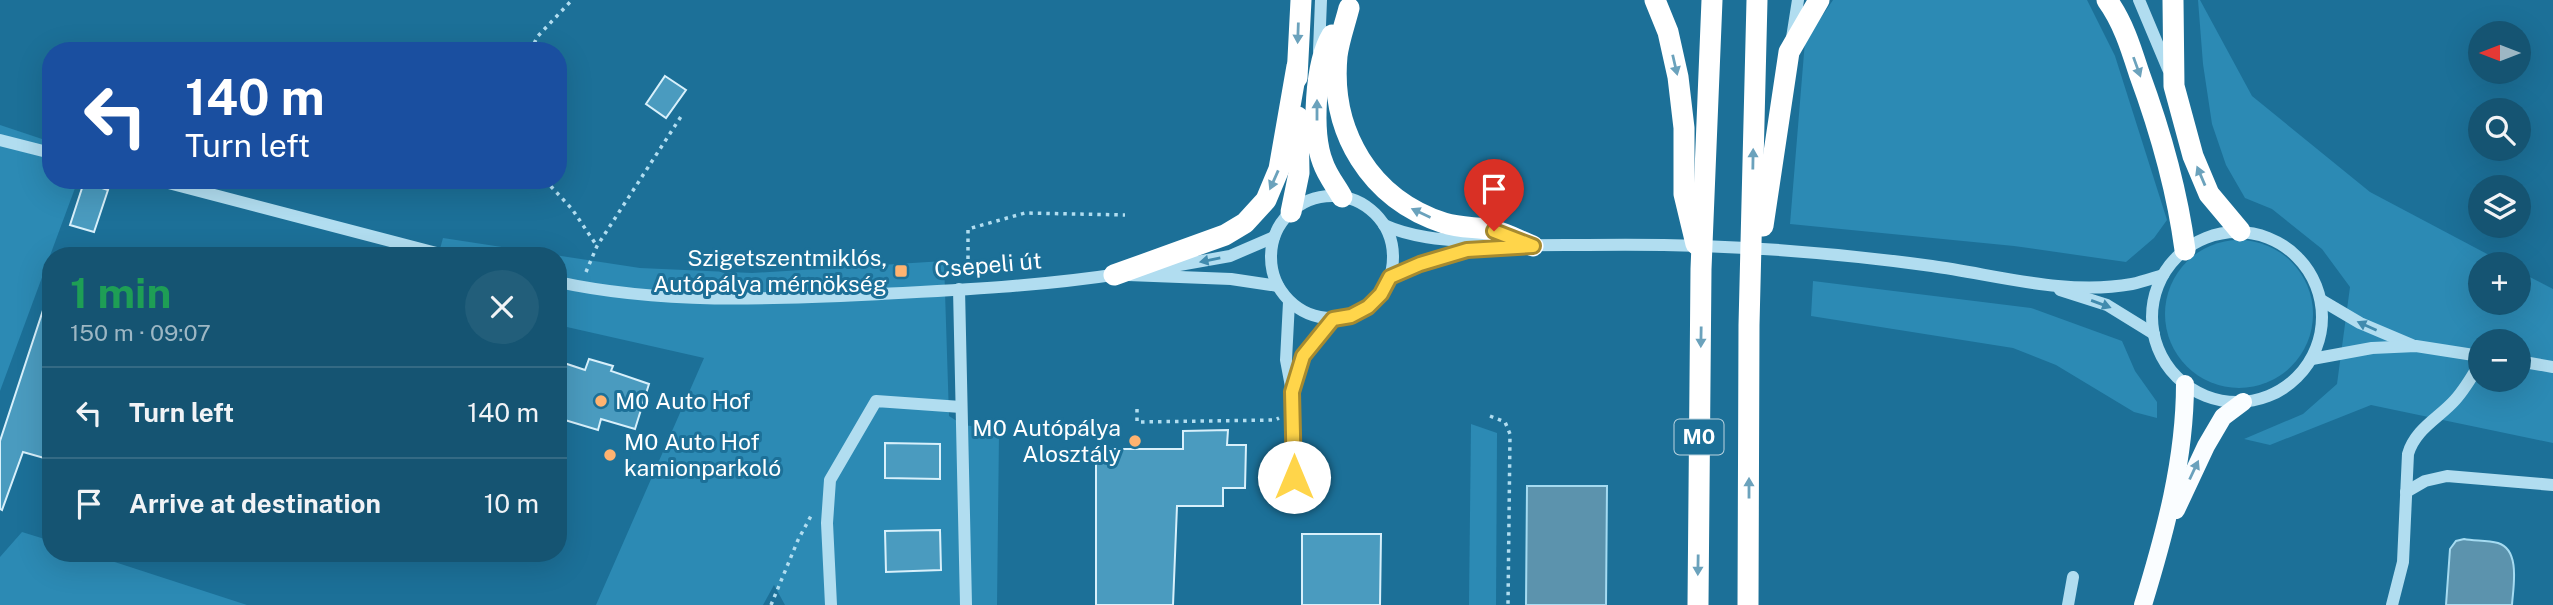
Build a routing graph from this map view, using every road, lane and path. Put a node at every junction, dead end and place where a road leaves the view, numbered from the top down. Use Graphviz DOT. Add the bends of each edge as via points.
graph roads {
  1 [pos="572,0"];
  2 [pos="1301,0"];
  3 [pos="1321,0"];
  4 [pos="1655,0"];
  5 [pos="1712,0"];
  6 [pos="1757,0"];
  7 [pos="1798,0"];
  8 [pos="1819,0"];
  9 [pos="2139,0"];
  10 [pos="2173,0"];
  11 [pos="2109,2"];
  12 [pos="1351,4"];
  13 [pos="535,42"];
  14 [pos="1789,52"];
  15 [pos="1297,66"];
  16 [pos="1320,76"];
  17 [pos="2174,86"];
  18 [pos="682,115"];
  19 [pos="0,140"];
  20 [pos="42,151"];
  21 [pos="191,189"];
  22 [pos="553,189"];
  23 [pos="1342,197"];
  24 [pos="1291,212"];
  25 [pos="1125,215"];
  26 [pos="1384,225"];
  27 [pos="2240,231"];
  28 [pos="1274,237"];
  29 [pos="1533,246"];
  30 [pos="414,247"];
  31 [pos="597,247"];
  32 [pos="2185,250"];
  33 [pos="1701,269"];
  34 [pos="1114,275"];
  35 [pos="2163,275"];
  36 [pos="1390,277"];
  37 [pos="567,284"];
  38 [pos="2043,285"];
  39 [pos="580,286"];
  40 [pos="1278,286"];
  41 [pos="964,289"];
  42 [pos="2321,300"];
  43 [pos="1289,302"];
  44 [pos="1333,319"];
  45 [pos="1749,325"];
  46 [pos="2154,334"];
  47 [pos="2416,346"];
  48 [pos="2468,354"];
  49 [pos="2312,359"];
  50 [pos="2531,363"];
  51 [pos="2553,367"];
  52 [pos="2468,382"];
  53 [pos="2185,384"];
  54 [pos="1292,392"];
  55 [pos="2243,402"];
  56 [pos="961,408"];
  57 [pos="1137,409"];
  58 [pos="1293,411"];
  59 [pos="1490,416"];
  60 [pos="830,480"];
  61 [pos="2553,485"];
  62 [pos="2406,492"];
  63 [pos="1294,499"];
  64 [pos="2166,532"];
  65 [pos="2073,577"];
  66 [pos="771,605"];
  67 [pos="831,605"];
  68 [pos="965,605"];
  69 [pos="1508,605"];
  70 [pos="1698,605"];
  71 [pos="1748,605"];
  72 [pos="2068,605"];
  73 [pos="2143,605"];
  74 [pos="2392,605"];
  1 -- 13 [label="path"];
  2 -- 15 [label="highway, one-way"];
  3 -- 16 [label="street"];
  4 -- 33 [label="highway, one-way" via="1678,77 1684,194"];
  5 -- 33 [label="highway, M0"];
  45 -- 6 [label="highway, M0, one-way"];
  7 -- 14 [label="street"];
  8 -- 14 [label="highway"];
  9 -- 17 [label="street"];
  10 -- 17 [label="highway"];
  11 -- 32 [label="highway, one-way" via="2152,109 2178,201"];
  12 -- 16 [label="highway" via="1327,44"];
  29 -- 12 [label="highway, one-way" via="1494,231 1446,224 1416,212 1364,168 1348,136 1338,95 1337,55"];
  14 -- 45 [label="highway"];
  15 -- 24 [label="highway" via="1299,173"];
  15 -- 34 [label="highway, one-way" via="1279,169 1266,200 1225,236"];
  23 -- 16 [label="highway, one-way" via="1323,163 1317,140"];
  27 -- 17 [label="highway, one-way" via="2209,194 2193,156"];
  18 -- 31 [label="path"];
  19 -- 20 [label="street"];
  21 -- 30 [label="street"];
  22 -- 31 [label="path"];
  23 -- 24 [label="street" via="1306,201"];
  23 -- 26 [label="street" via="1373,212"];
  24 -- 28 [label="street"];
  25 -- 41 [label="path" via="1025,213 968,229"];
  26 -- 29 [label="street" via="1429,238"];
  26 -- 36 [label="street" via="1392,250"];
  27 -- 32 [label="street" via="2211,236"];
  27 -- 42 [label="street" via="2283,244 2301,259"];
  28 -- 34 [label="street, Csepeli út, one-way" via="1230,256"];
  28 -- 40 [label="street" via="1270,254"];
  29 -- 36 [label="street" via="1455,253"];
  29 -- 38 [label="street" via="1723,246 1932,266"];
  31 -- 39 [label="path"];
  32 -- 35 [label="street"];
  33 -- 70 [label="highway, M0, one-way"];
  34 -- 40 [label="street, Csepeli út" via="1231,279"];
  34 -- 41 [label="street, Csepeli út"];
  35 -- 38 [label="street" via="2103,287"];
  35 -- 46 [label="street" via="2155,294"];
  36 -- 44 [label="street" via="1368,307"];
  37 -- 39 [label="street, Csepeli út"];
  38 -- 46 [label="street, one-way" via="2107,305"];
  39 -- 41 [label="street, Csepeli út" via="657,296 737,299"];
  40 -- 43 [label="street"];
  41 -- 56 [label="street"];
  47 -- 42 [label="street, one-way" via="2360,323"];
  42 -- 49 [label="street" via="2322,330"];
  43 -- 44 [label="street" via="1317,317"];
  43 -- 54 [label="street" via="1286,360"];
  44 -- 54 [label="street" via="1303,356"];
  71 -- 45 [label="highway, M0, one-way"];
  46 -- 53 [label="street" via="2165,362"];
  47 -- 48 [label="street"];
  47 -- 49 [label="street"];
  49 -- 55 [label="street" via="2283,389"];
  50 -- 51 [label="street"];
  52 -- 62 [label="street" via="2456,400 2411,444"];
  53 -- 55 [label="street" via="2212,399"];
  53 -- 64 [label="main road" via="2183,432"];
  54 -- 58 [label="street"];
  64 -- 55 [label="main road, one-way" via="2223,417"];
  56 -- 60 [label="street" via="876,401"];
  56 -- 68 [label="street"];
  57 -- 58 [label="path" via="1137,422 1275,420"];
  58 -- 63 [label="street"];
  59 -- 69 [label="path" via="1505,422 1510,434"];
  60 -- 66 [label="path"];
  60 -- 67 [label="street"];
  61 -- 62 [label="street" via="2447,476"];
  62 -- 74 [label="street" via="2403,562"];
  64 -- 73 [label="main road"];
  65 -- 72 [label="street"];
}
